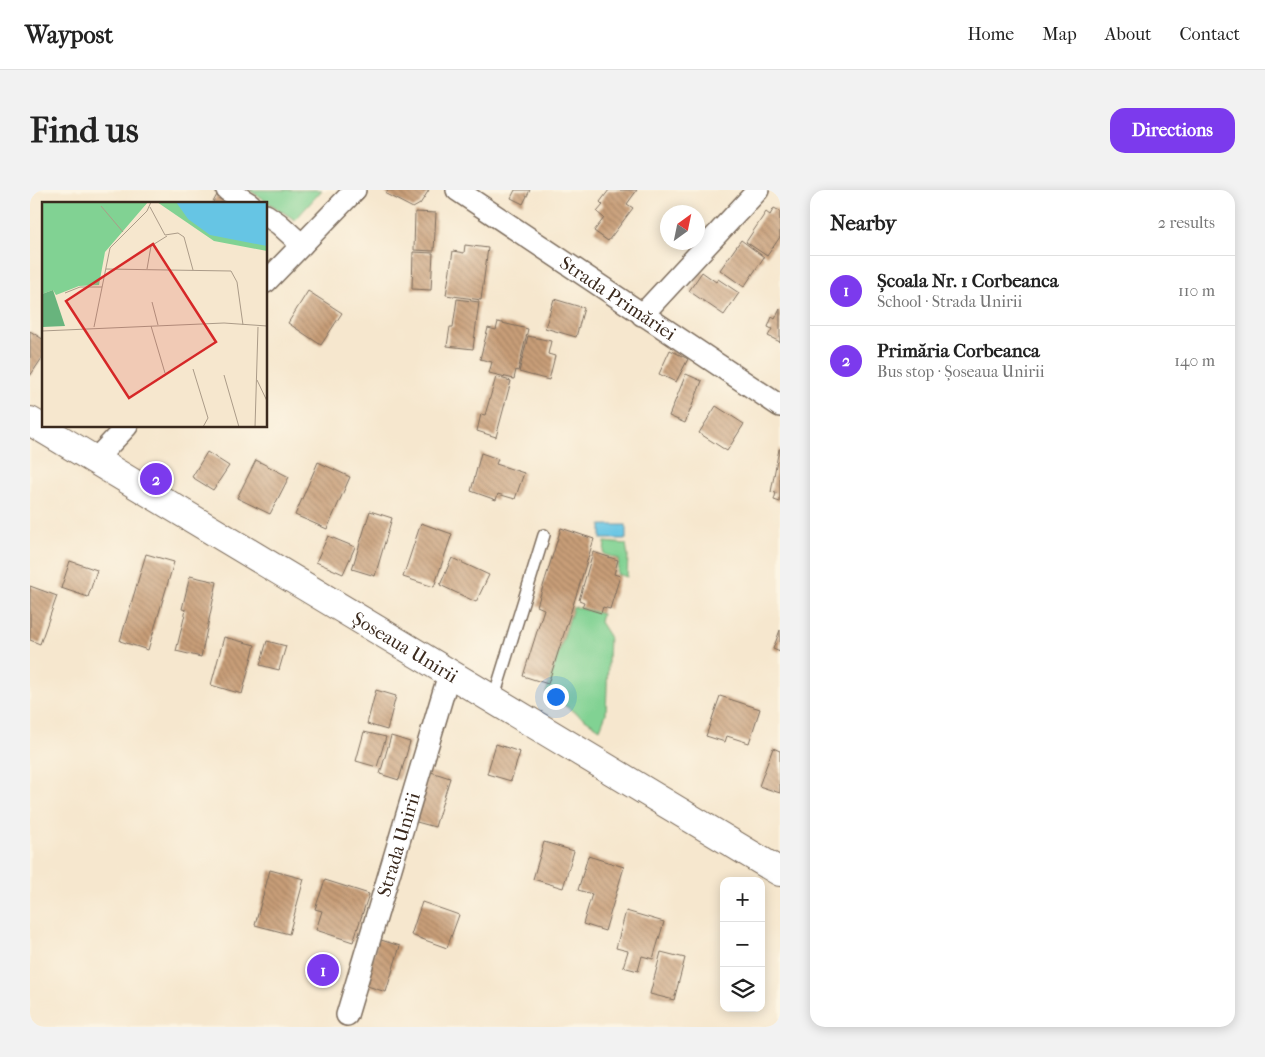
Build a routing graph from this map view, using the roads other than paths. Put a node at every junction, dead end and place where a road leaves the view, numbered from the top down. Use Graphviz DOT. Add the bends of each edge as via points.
graph roads {
  1 [pos="227,190"];
  2 [pos="355,190"];
  3 [pos="457,190"];
  4 [pos="758,190"];
  5 [pos="247,202"];
  6 [pos="268,216"];
  7 [pos="302,245"];
  8 [pos="268,280"];
  9 [pos="642,314"];
  10 [pos="780,406"];
  11 [pos="30,421"];
  12 [pos="125,428"];
  13 [pos="95,460"];
  14 [pos="544,534"];
  15 [pos="449,674"];
  16 [pos="493,700"];
  17 [pos="780,872"];
  18 [pos="347,1016"];
  1 -- 5 [label="street"];
  2 -- 7 [label="street"];
  3 -- 9 [label="street, Strada Primăriei"];
  4 -- 9 [label="street"];
  6 -- 7 [label="street"];
  7 -- 8 [label="street"];
  9 -- 10 [label="street, Strada Primăriei"];
  11 -- 13 [label="main road, Șoseaua Unirii"];
  12 -- 13 [label="street"];
  13 -- 15 [label="main road, Șoseaua Unirii"];
  14 -- 16 [label="lane"];
  15 -- 16 [label="main road, Șoseaua Unirii"];
  15 -- 18 [label="street, Strada Unirii"];
  16 -- 17 [label="main road, Șoseaua Unirii"];
}
